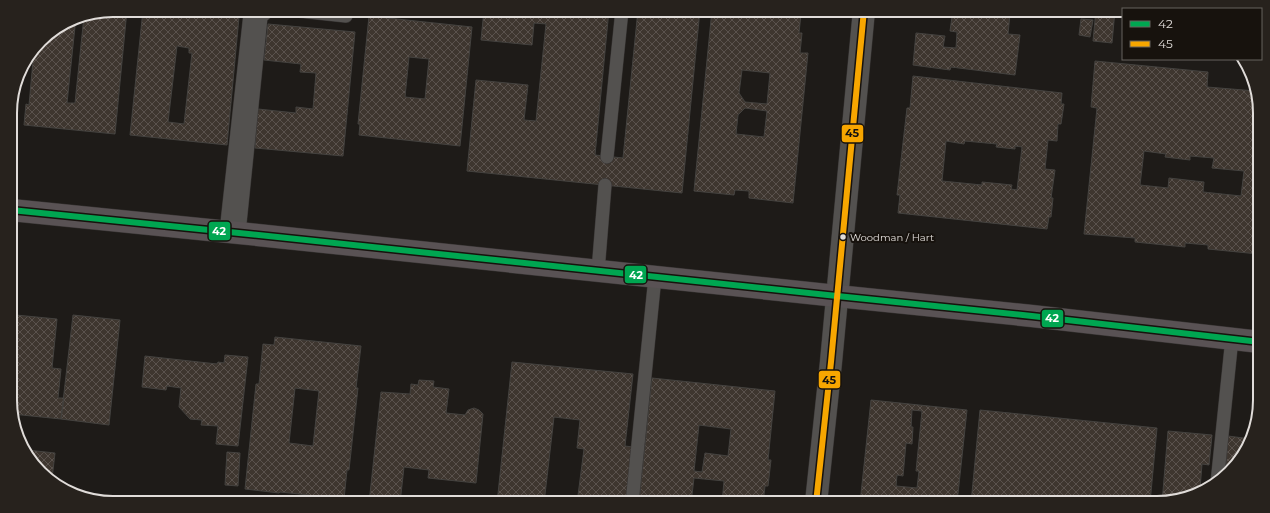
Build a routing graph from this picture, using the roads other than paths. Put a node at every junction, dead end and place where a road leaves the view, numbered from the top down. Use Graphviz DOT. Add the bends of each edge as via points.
graph roads {
  1 [pos="250,17"];
  2 [pos="261,17"];
  3 [pos="621,17"];
  4 [pos="863,17"];
  5 [pos="607,157"];
  6 [pos="605,185"];
  7 [pos="17,211"];
  8 [pos="232,233"];
  9 [pos="598,271"];
  10 [pos="655,277"];
  11 [pos="837,296"];
  12 [pos="1232,338"];
  13 [pos="1253,341"];
  14 [pos="1218,474"];
  15 [pos="633,496"];
  16 [pos="817,496"];
  1 -- 8 [label="lane"];
  2 -- 8 [label="lane"];
  3 -- 5 [label="lane"];
  4 -- 11 [label="street"];
  6 -- 9 [label="lane"];
  7 -- 8 [label="main road"];
  8 -- 9 [label="main road"];
  9 -- 10 [label="main road"];
  10 -- 11 [label="main road"];
  10 -- 15 [label="lane"];
  11 -- 12 [label="main road"];
  11 -- 16 [label="street"];
  12 -- 13 [label="main road"];
  12 -- 14 [label="lane"];
}
